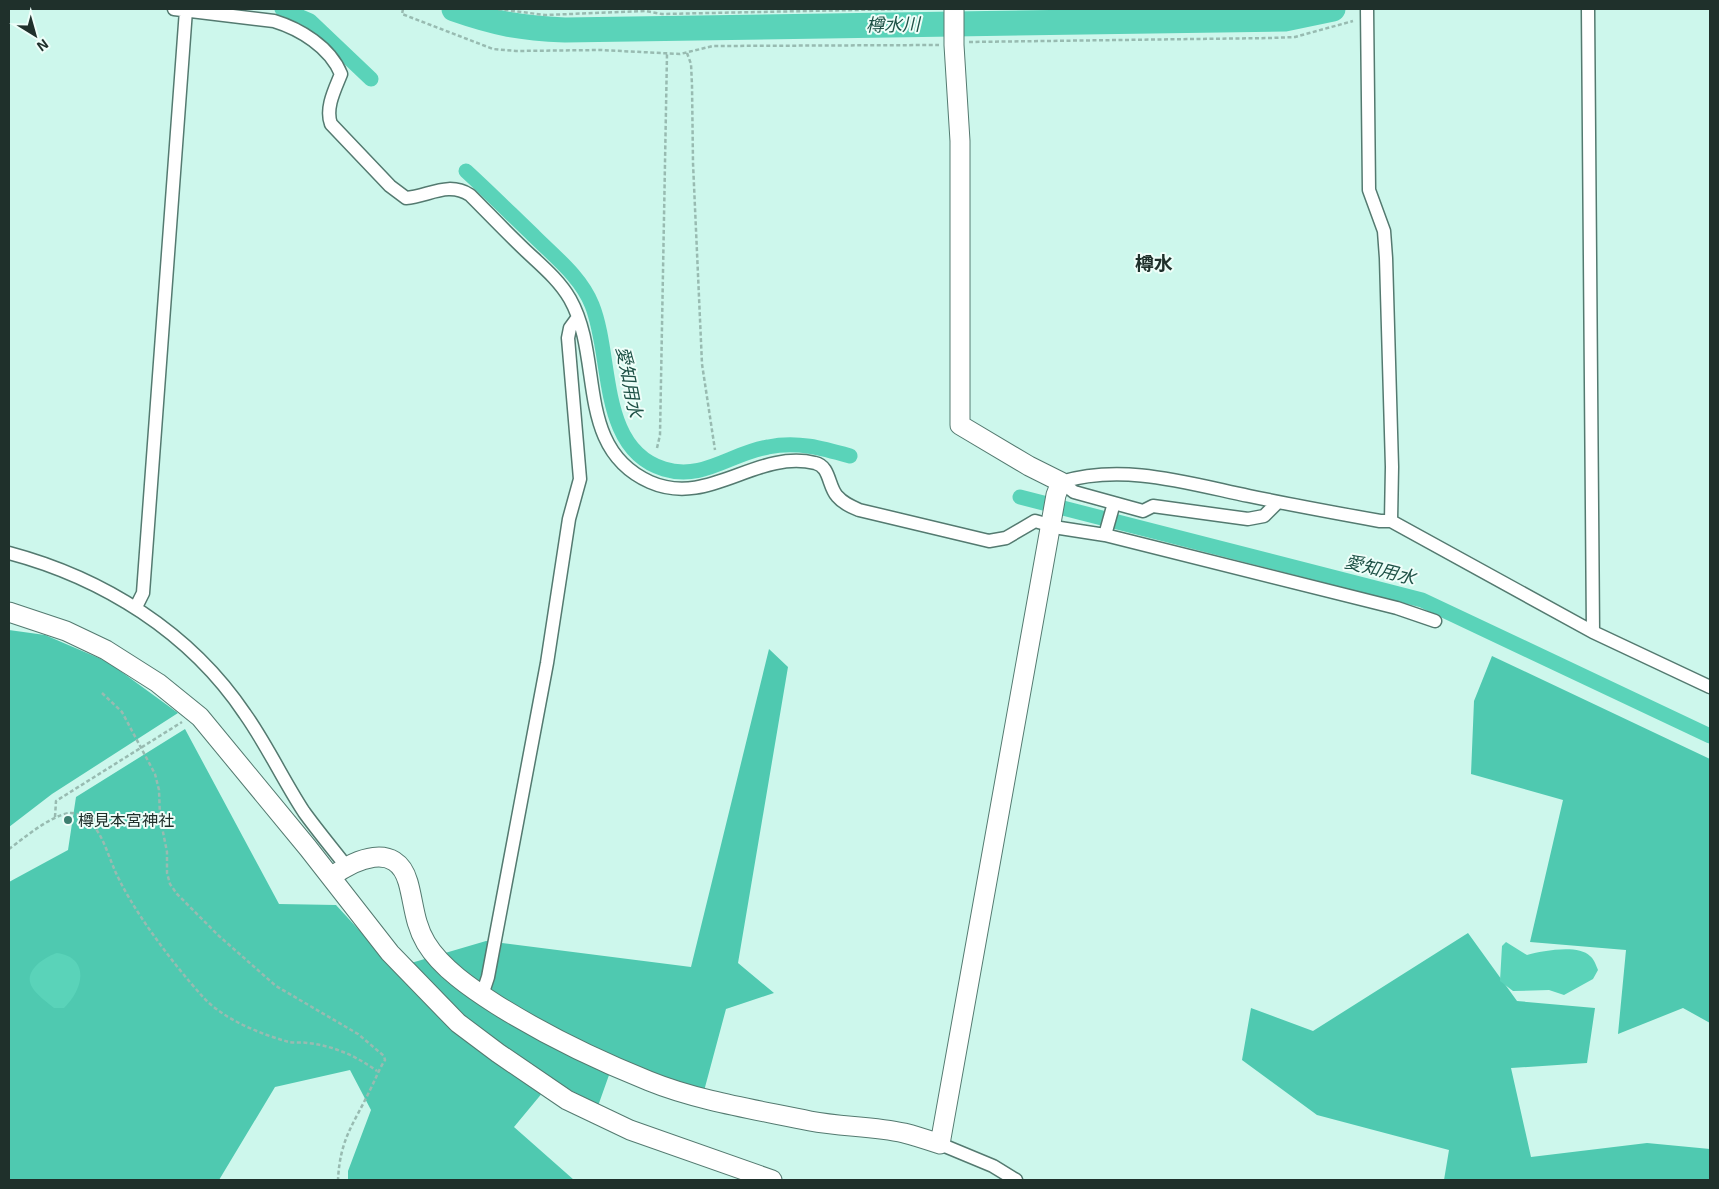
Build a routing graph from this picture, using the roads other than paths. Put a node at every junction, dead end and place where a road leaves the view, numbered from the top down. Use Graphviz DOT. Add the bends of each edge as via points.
graph roads {
  1 [pos="1588,9"];
  2 [pos="180,10"];
  3 [pos="955,11"];
  4 [pos="1367,11"];
  5 [pos="578,317"];
  6 [pos="1059,488"];
  7 [pos="1278,502"];
  8 [pos="1114,503"];
  9 [pos="1391,521"];
  10 [pos="1051,524"];
  11 [pos="1105,535"];
  12 [pos="9,554"];
  13 [pos="136,607"];
  14 [pos="9,612"];
  15 [pos="1435,622"];
  16 [pos="1593,632"];
  17 [pos="1710,687"];
  18 [pos="338,872"];
  19 [pos="482,995"];
  20 [pos="940,1144"];
  21 [pos="772,1180"];
  22 [pos="1016,1180"];
  1 -- 16 [label="street"];
  2 -- 5 [label="street" via="274,21 312,40 330,56 341,74 328,117 341,136 406,198 460,188 470,195 562,287"];
  2 -- 13 [label="street" via="152,498 143,593"];
  3 -- 6 [label="street" via="960,141 960,425"];
  4 -- 9 [label="street" via="1369,190 1384,230 1386,258"];
  5 -- 10 [label="street" via="604,438 626,466 651,482 669,488 702,488 774,462 794,460 817,463 825,469 835,494 843,503 859,510 989,541 1006,538 1035,521"];
  5 -- 19 [label="street" via="568,338 580,479 569,519 528,774"];
  6 -- 7 [label="street" via="1076,477 1147,475"];
  6 -- 8 [label="street"];
  6 -- 10 [label="street"];
  7 -- 8 [label="street" via="1264,516 1248,519 1153,506 1143,511"];
  7 -- 9 [label="street"];
  8 -- 11 [label="street"];
  9 -- 16 [label="street"];
  10 -- 11 [label="street"];
  10 -- 20 [label="street"];
  11 -- 15 [label="street" via="1397,608"];
  12 -- 13 [label="street" via="76,575"];
  13 -- 18 [label="street" via="199,658 218,678 249,720"];
  14 -- 18 [label="street" via="66,631 106,650 158,683 200,717"];
  16 -- 17 [label="street"];
  18 -- 19 [label="street" via="360,859 375,856 391,860 400,867 408,881 412,910 427,945"];
  18 -- 21 [label="street" via="390,953 452,1016 498,1054 566,1100 630,1130"];
  19 -- 20 [label="street" via="543,1032 648,1081 684,1093 812,1121 904,1133"];
  20 -- 22 [label="street" via="993,1166"];
}
